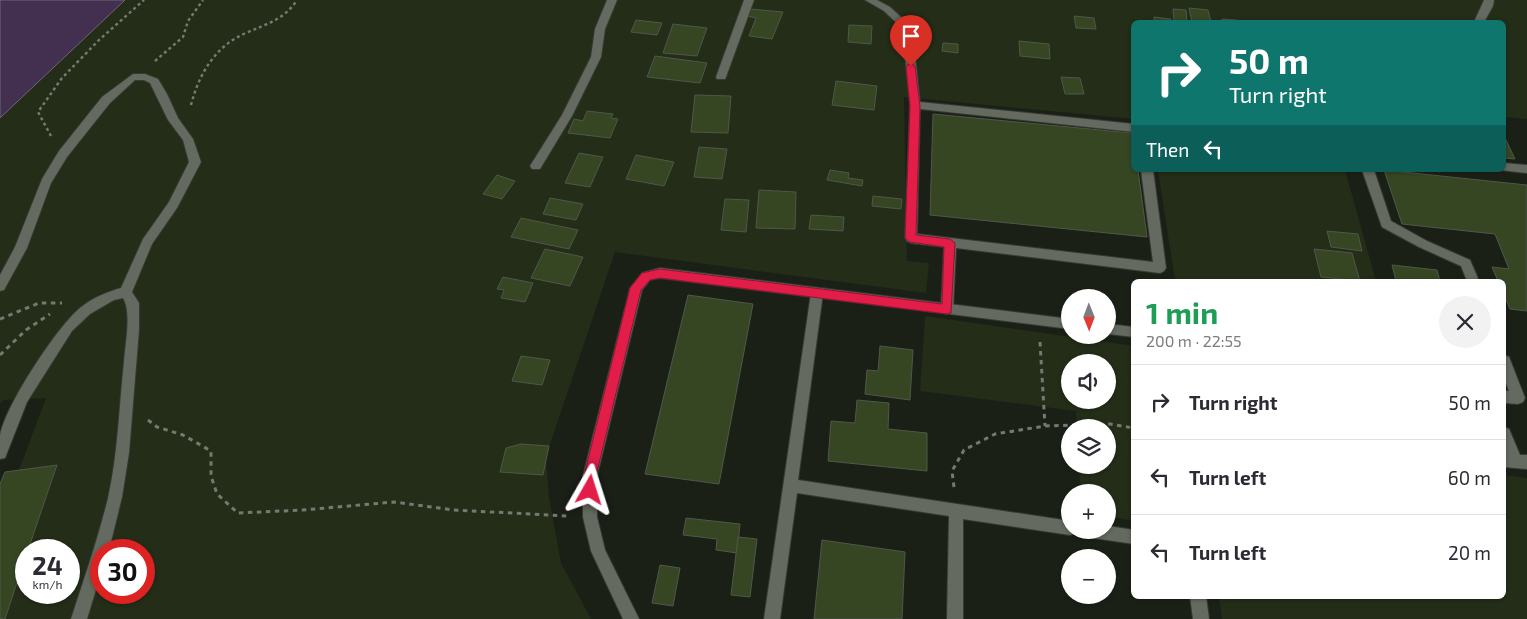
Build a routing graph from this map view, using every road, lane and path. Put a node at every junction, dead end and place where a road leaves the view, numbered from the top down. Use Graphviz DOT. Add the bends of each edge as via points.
graph roads {
  1 [pos="144,0"];
  2 [pos="203,0"];
  3 [pos="297,0"];
  4 [pos="612,0"];
  5 [pos="749,0"];
  6 [pos="870,0"];
  7 [pos="1489,0"];
  8 [pos="887,5"];
  9 [pos="1480,20"];
  10 [pos="133,77"];
  11 [pos="721,78"];
  12 [pos="191,106"];
  13 [pos="915,106"];
  14 [pos="1131,128"];
  15 [pos="63,154"];
  16 [pos="536,166"];
  17 [pos="1506,167"];
  18 [pos="1527,169"];
  19 [pos="1147,172"];
  20 [pos="1369,172"];
  21 [pos="950,243"];
  22 [pos="1472,279"];
  23 [pos="0,286"];
  24 [pos="126,292"];
  25 [pos="816,293"];
  26 [pos="66,303"];
  27 [pos="947,309"];
  28 [pos="0,319"];
  29 [pos="1039,320"];
  30 [pos="1061,323"];
  31 [pos="1116,330"];
  32 [pos="1131,332"];
  33 [pos="1506,366"];
  34 [pos="1506,396"];
  35 [pos="126,402"];
  36 [pos="1045,426"];
  37 [pos="1131,428"];
  38 [pos="1506,438"];
  39 [pos="0,453"];
  40 [pos="1515,461"];
  41 [pos="790,485"];
  42 [pos="956,512"];
  43 [pos="590,517"];
  44 [pos="1061,527"];
  45 [pos="1116,534"];
  46 [pos="1131,537"];
  47 [pos="1198,599"];
  48 [pos="79,619"];
  49 [pos="631,619"];
  50 [pos="772,619"];
  51 [pos="955,619"];
  52 [pos="1201,619"];
  1 -- 15 [label="path" via="62,78 38,112"];
  2 -- 10 [label="path" via="188,21 183,37"];
  3 -- 12 [label="path" via="288,13 277,20 242,34 221,47 207,64"];
  4 -- 16 [label="street" via="600,29 596,57 567,116"];
  5 -- 11 [label="street"];
  6 -- 8 [label="street"];
  7 -- 9 [label="street"];
  8 -- 13 [label="street" via="907,27"];
  10 -- 15 [label="street" via="106,100"];
  10 -- 24 [label="street" via="154,81 172,120 188,139 195,162 173,205 147,242"];
  13 -- 14 [label="street"];
  13 -- 21 [label="street" via="910,238"];
  15 -- 23 [label="street" via="46,182 22,248"];
  17 -- 18 [label="street"];
  19 -- 21 [label="street" via="1160,268"];
  20 -- 22 [label="street" via="1386,224 1466,263"];
  21 -- 27 [label="street"];
  24 -- 35 [label="street" via="133,303"];
  24 -- 39 [label="street" via="111,296 86,310 68,327 22,399"];
  25 -- 27 [label="street"];
  25 -- 41 [label="street"];
  25 -- 43 [label="street" via="660,273 646,276 636,288 590,476"];
  26 -- 28 [label="path" via="38,303"];
  27 -- 29 [label="street"];
  29 -- 30 [label="street"];
  29 -- 36 [label="path"];
  31 -- 32 [label="street"];
  33 -- 34 [label="street" via="1518,398"];
  35 -- 43 [label="path" via="157,427 183,435 211,451 211,476 217,494 238,512 394,502 454,510"];
  35 -- 48 [label="street" via="115,497"];
  36 -- 37 [label="path" via="1110,424"];
  36 -- 42 [label="path" via="996,434 964,450 952,471"];
  38 -- 40 [label="street"];
  41 -- 42 [label="street"];
  41 -- 50 [label="street"];
  42 -- 44 [label="street"];
  42 -- 51 [label="street"];
  43 -- 49 [label="street" via="598,551"];
  45 -- 46 [label="street"];
  47 -- 52 [label="street"];
}
